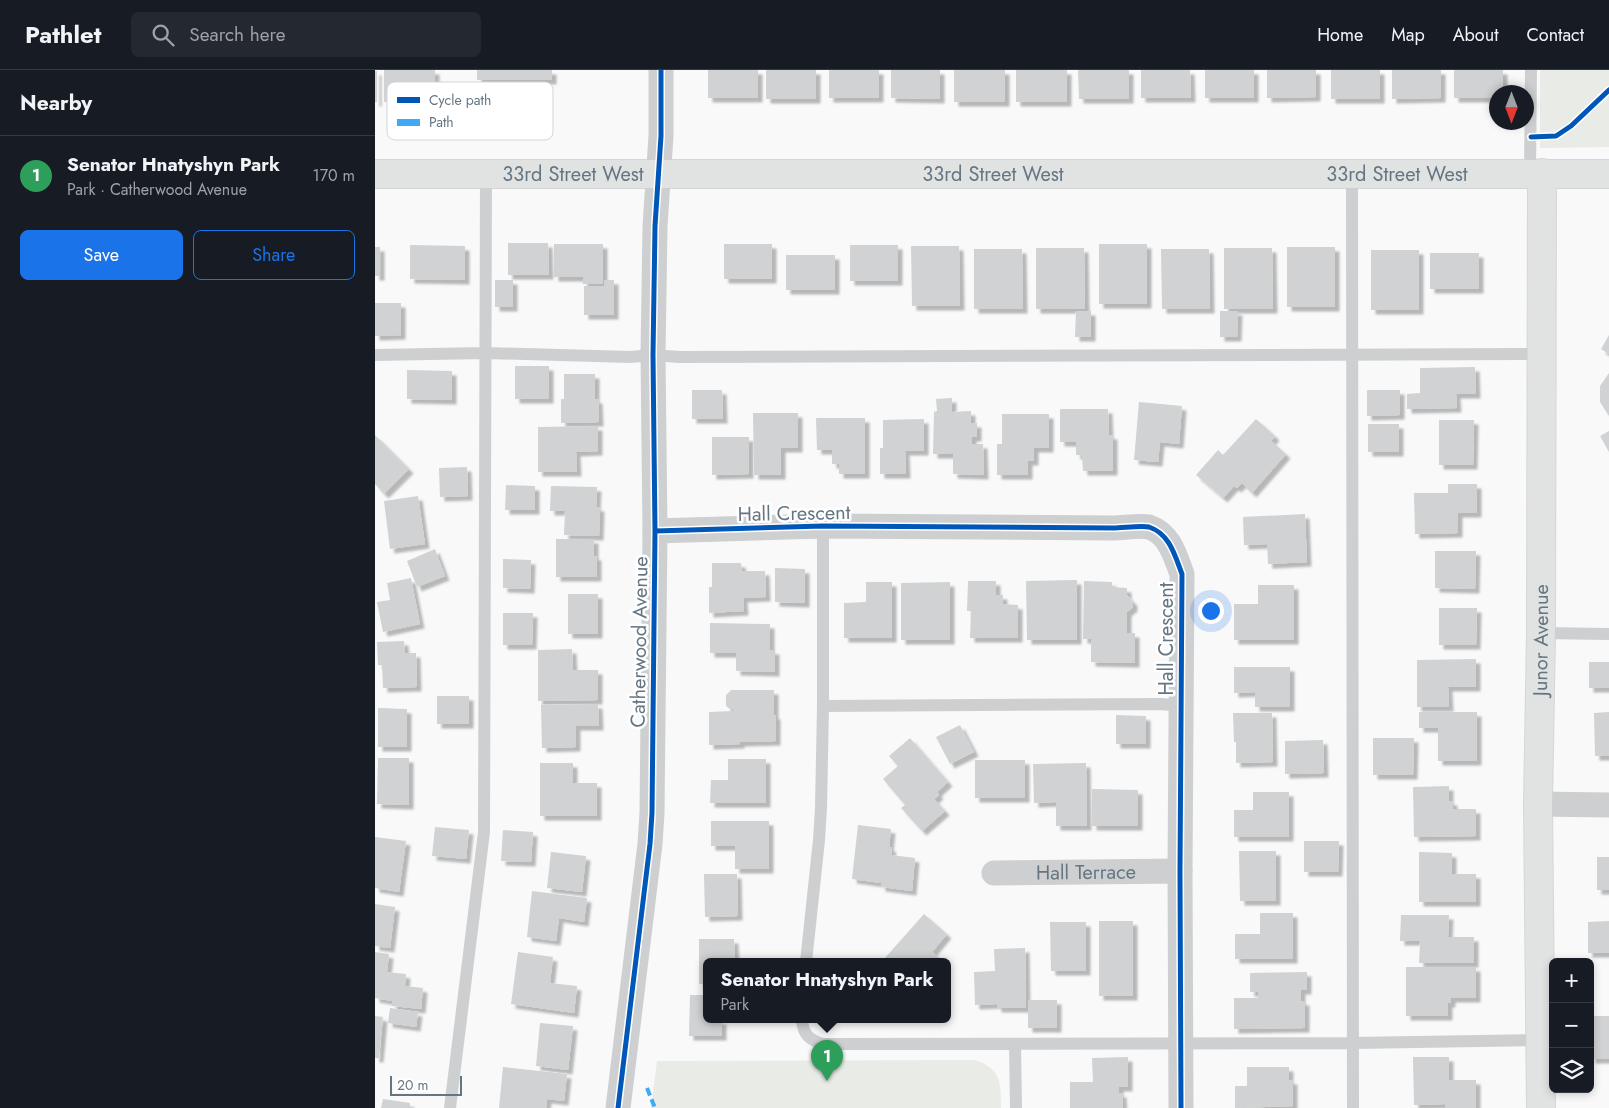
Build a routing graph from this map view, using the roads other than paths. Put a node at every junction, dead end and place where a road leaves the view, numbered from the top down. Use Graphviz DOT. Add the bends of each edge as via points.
graph roads {
  1 [pos="661,70"];
  2 [pos="1531,70"];
  3 [pos="1352,173"];
  4 [pos="1536,173"];
  5 [pos="375,174"];
  6 [pos="486,174"];
  7 [pos="657,174"];
  8 [pos="1609,174"];
  9 [pos="486,353"];
  10 [pos="1351,354"];
  11 [pos="1543,354"];
  12 [pos="375,355"];
  13 [pos="653,355"];
  14 [pos="823,526"];
  15 [pos="655,531"];
  16 [pos="1541,633"];
  17 [pos="1609,634"];
  18 [pos="823,706"];
  19 [pos="1181,706"];
  20 [pos="1539,804"];
  21 [pos="1609,806"];
  22 [pos="1179,871"];
  23 [pos="994,873"];
  24 [pos="806,958"];
  25 [pos="802,1023"];
  26 [pos="1541,1040"];
  27 [pos="1182,1043"];
  28 [pos="1353,1043"];
  29 [pos="1015,1044"];
  30 [pos="450,1108"];
  31 [pos="618,1108"];
  32 [pos="1015,1108"];
  33 [pos="1181,1108"];
  34 [pos="1353,1108"];
  35 [pos="1541,1108"];
  1 -- 7 [label="street, Catherwood Avenue" via="661,136"];
  2 -- 4 [label="lane"];
  3 -- 4 [label="main road, 33rd Street West"];
  3 -- 7 [label="main road, 33rd Street West"];
  3 -- 10 [label="lane"];
  4 -- 8 [label="main road, 33rd Street West"];
  4 -- 11 [label="main road, Junor Avenue"];
  5 -- 6 [label="main road, 33rd Street West"];
  6 -- 7 [label="main road, 33rd Street West"];
  6 -- 9 [label="lane"];
  7 -- 13 [label="street, Catherwood Avenue"];
  9 -- 12 [label="lane"];
  9 -- 13 [label="lane"];
  9 -- 30 [label="lane" via="484,832"];
  10 -- 11 [label="lane"];
  10 -- 13 [label="lane"];
  10 -- 28 [label="lane"];
  11 -- 16 [label="main road, Junor Avenue"];
  13 -- 15 [label="street, Catherwood Avenue"];
  14 -- 15 [label="street, Hall Crescent"];
  14 -- 18 [label="lane"];
  14 -- 19 [label="street, Hall Crescent" via="1148,527 1164,535 1182,574"];
  15 -- 31 [label="street, Catherwood Avenue" via="651,821"];
  16 -- 17 [label="lane"];
  16 -- 20 [label="main road, Junor Avenue"];
  18 -- 19 [label="lane"];
  18 -- 24 [label="lane" via="819,840"];
  19 -- 22 [label="street, Hall Crescent"];
  20 -- 21 [label="street"];
  20 -- 26 [label="main road, Junor Avenue"];
  22 -- 23 [label="street, Hall Terrace"];
  22 -- 27 [label="street, Hall Crescent"];
  25 -- 29 [label="lane" via="806,1036 823,1044"];
  26 -- 28 [label="lane"];
  26 -- 35 [label="main road, Junor Avenue"];
  27 -- 28 [label="lane"];
  27 -- 29 [label="lane"];
  27 -- 33 [label="street, Hall Crescent"];
  28 -- 34 [label="lane"];
  29 -- 32 [label="lane"];
}
